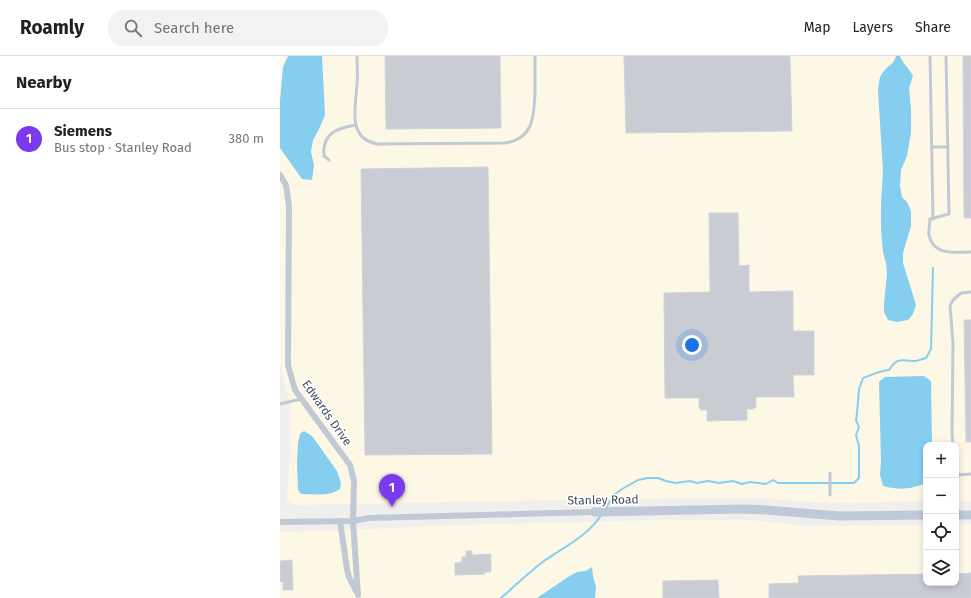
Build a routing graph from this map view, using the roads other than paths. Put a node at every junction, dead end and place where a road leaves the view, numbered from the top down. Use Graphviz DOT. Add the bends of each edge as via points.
graph roads {
  1 [pos="357,56"];
  2 [pos="534,56"];
  3 [pos="930,56"];
  4 [pos="946,56"];
  5 [pos="356,125"];
  6 [pos="932,147"];
  7 [pos="948,147"];
  8 [pos="329,160"];
  9 [pos="280,174"];
  10 [pos="933,219"];
  11 [pos="971,252"];
  12 [pos="971,292"];
  13 [pos="301,399"];
  14 [pos="280,404"];
  15 [pos="953,442"];
  16 [pos="830,473"];
  17 [pos="971,474"];
  18 [pos="959,475"];
  19 [pos="830,495"];
  20 [pos="594,512"];
  21 [pos="959,515"];
  22 [pos="971,515"];
  23 [pos="923,516"];
  24 [pos="340,521"];
  25 [pos="353,521"];
  26 [pos="280,522"];
  27 [pos="359,597"];
  1 -- 5 [label="lane"];
  2 -- 5 [label="lane" via="533,118 526,133 511,142 378,144 364,138"];
  3 -- 6 [label="lane"];
  4 -- 7 [label="lane"];
  5 -- 8 [label="lane" via="342,127 330,134 324,151 325,157"];
  6 -- 7 [label="lane"];
  6 -- 10 [label="lane"];
  7 -- 10 [label="lane" via="949,214"];
  9 -- 13 [label="street, Edwards Drive" via="286,185 289,206 288,365 295,390"];
  10 -- 11 [label="lane" via="930,220 931,243 938,249 950,252"];
  12 -- 15 [label="lane" via="961,293 950,306 953,343"];
  13 -- 14 [label="lane"];
  13 -- 25 [label="street, Edwards Drive" via="350,464 354,481"];
  16 -- 19 [label="lane"];
  17 -- 18 [label="lane"];
  20 -- 23 [label="street, Stanley Road" via="743,509 839,516"];
  20 -- 25 [label="street, Stanley Road" via="377,518"];
  21 -- 22 [label="street"];
  24 -- 25 [label="street, Stanley Road"];
  24 -- 26 [label="street, Stanley Road"];
  24 -- 27 [label="street" via="347,570"];
  25 -- 27 [label="street, Edwards Drive"];
}
